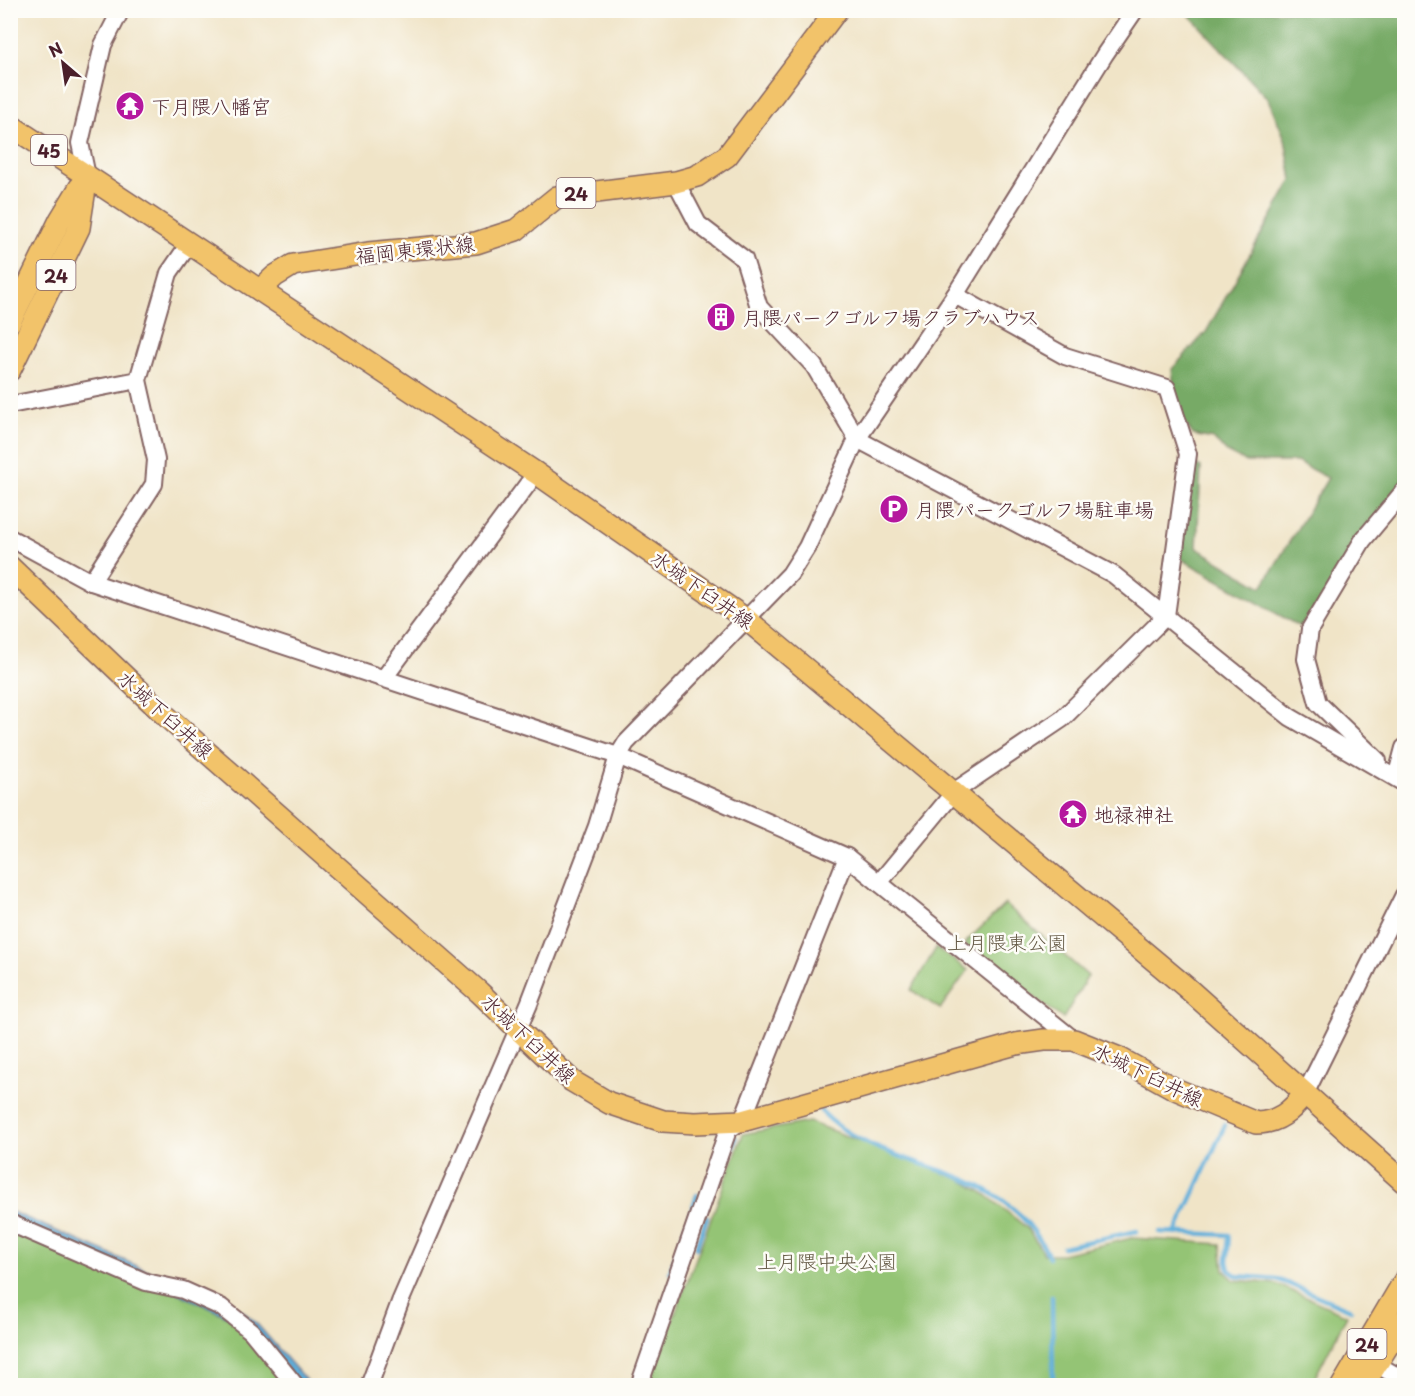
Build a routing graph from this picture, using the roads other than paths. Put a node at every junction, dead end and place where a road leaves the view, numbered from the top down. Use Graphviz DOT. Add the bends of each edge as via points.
graph roads {
  1 [pos="121,10"];
  2 [pos="837,10"];
  3 [pos="1135,10"];
  4 [pos="10,125"];
  5 [pos="87,176"];
  6 [pos="676,182"];
  7 [pos="189,244"];
  8 [pos="260,290"];
  9 [pos="955,295"];
  10 [pos="10,322"];
  11 [pos="10,370"];
  12 [pos="138,380"];
  13 [pos="10,405"];
  14 [pos="857,439"];
  15 [pos="536,473"];
  16 [pos="1404,491"];
  17 [pos="10,538"];
  18 [pos="10,567"];
  19 [pos="91,582"];
  20 [pos="1166,616"];
  21 [pos="746,619"];
  22 [pos="384,678"];
  23 [pos="1404,748"];
  24 [pos="618,756"];
  25 [pos="1400,781"];
  26 [pos="955,791"];
  27 [pos="847,857"];
  28 [pos="879,883"];
  29 [pos="1404,895"];
  30 [pos="517,1028"];
  31 [pos="1074,1040"];
  32 [pos="1305,1094"];
  33 [pos="742,1121"];
  34 [pos="1404,1182"];
  35 [pos="10,1223"];
  36 [pos="1404,1281"];
  37 [pos="1404,1320"];
  38 [pos="1376,1364"];
  39 [pos="1404,1380"];
  40 [pos="296,1386"];
  41 [pos="369,1386"];
  42 [pos="639,1386"];
  43 [pos="1342,1386"];
  44 [pos="1363,1386"];
  1 -- 5 [label="street" via="103,45 80,143"];
  2 -- 6 [label="main road, 福岡東環状線 / 24" via="727,156 697,176"];
  3 -- 9 [label="street"];
  4 -- 5 [label="main road, 45"];
  5 -- 7 [label="main road"];
  5 -- 10 [label="main road, 24" via="60,220"];
  5 -- 11 [label="main road, 24" via="79,228"];
  6 -- 8 [label="main road, 福岡東環状線 / 24" via="557,197 516,230 453,248 368,253 293,265"];
  6 -- 14 [label="street" via="699,224 744,259 759,308 814,366"];
  7 -- 8 [label="main road"];
  7 -- 12 [label="street" via="169,273"];
  8 -- 15 [label="main road, 水城下臼井線"];
  9 -- 14 [label="street"];
  9 -- 20 [label="street" via="1065,356 1170,392 1188,454"];
  12 -- 13 [label="street"];
  12 -- 19 [label="street" via="156,460 154,484"];
  14 -- 20 [label="street" via="1114,575"];
  14 -- 21 [label="street" via="807,547 790,574"];
  15 -- 21 [label="main road, 水城下臼井線"];
  15 -- 22 [label="street"];
  16 -- 25 [label="street" via="1364,540 1310,629 1306,659 1318,703"];
  17 -- 19 [label="street"];
  18 -- 30 [label="main road, 水城下臼井線" via="167,717"];
  19 -- 22 [label="street"];
  20 -- 25 [label="street" via="1290,717"];
  20 -- 26 [label="street" via="1062,719"];
  21 -- 24 [label="street" via="626,743"];
  21 -- 26 [label="main road, 水城下臼井線"];
  22 -- 24 [label="street"];
  23 -- 25 [label="street"];
  24 -- 27 [label="street"];
  24 -- 30 [label="street" via="589,848"];
  26 -- 28 [label="street"];
  26 -- 32 [label="main road, 水城下臼井線" via="1186,987"];
  27 -- 28 [label="street"];
  27 -- 33 [label="street"];
  28 -- 31 [label="street"];
  29 -- 32 [label="street"];
  30 -- 33 [label="main road, 水城下臼井線" via="572,1081 631,1113 663,1121"];
  30 -- 41 [label="street" via="400,1302"];
  31 -- 32 [label="main road, 水城下臼井線" via="1256,1123 1269,1123 1292,1111"];
  31 -- 33 [label="main road, 水城下臼井線" via="1016,1044"];
  32 -- 34 [label="main road, 水城下臼井線"];
  33 -- 42 [label="street" via="728,1130"];
  35 -- 40 [label="street" via="146,1282 183,1290 221,1307 251,1331"];
  36 -- 43 [label="main road, 24"];
  37 -- 38 [label="main road, 24"];
  38 -- 39 [label="street"];
  38 -- 44 [label="main road, 24"];
}
